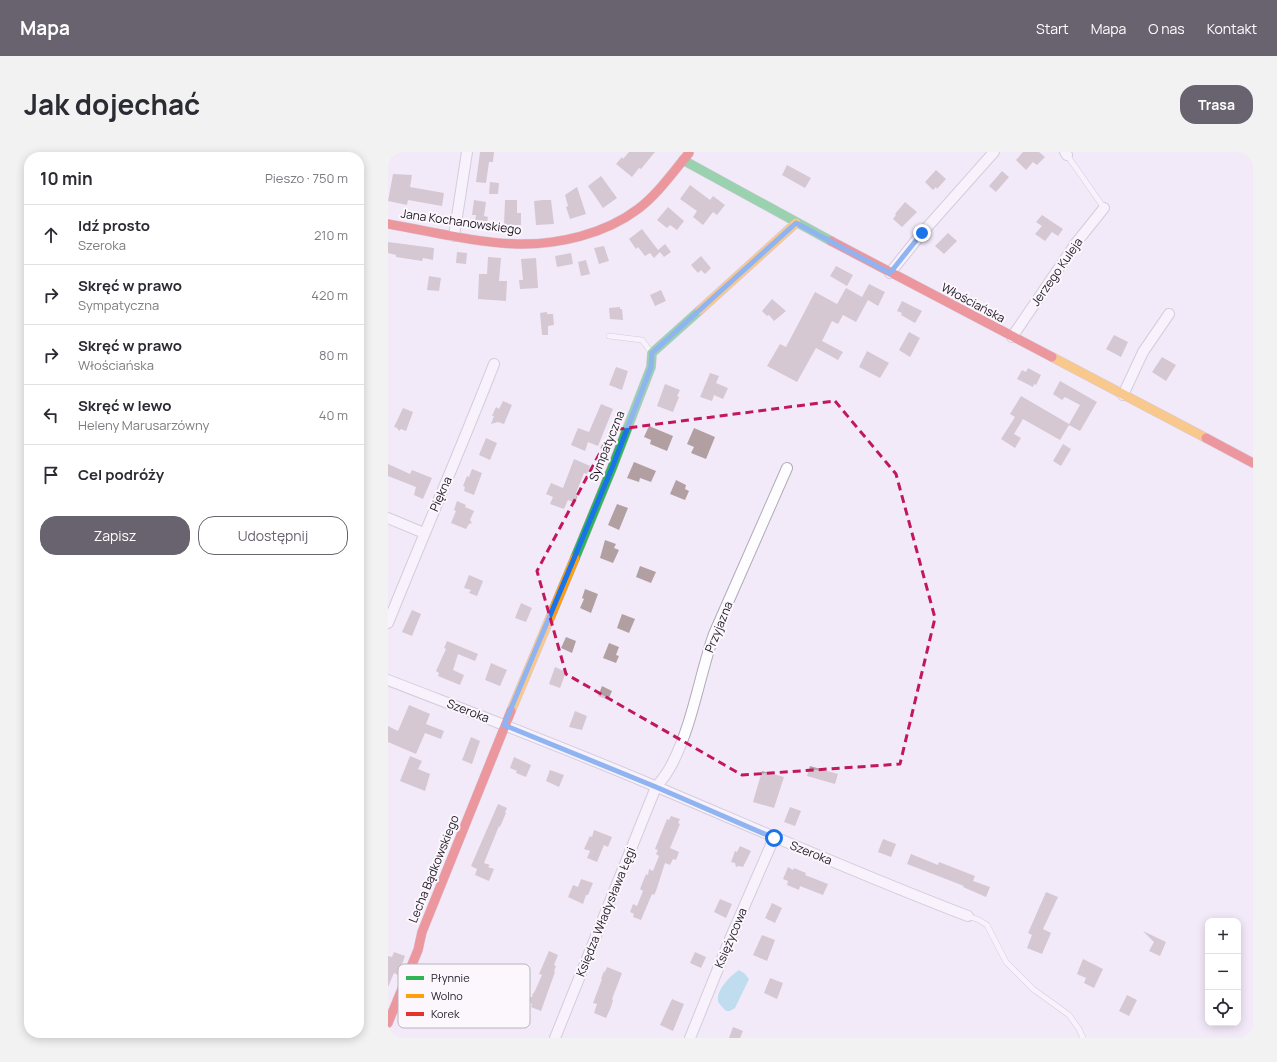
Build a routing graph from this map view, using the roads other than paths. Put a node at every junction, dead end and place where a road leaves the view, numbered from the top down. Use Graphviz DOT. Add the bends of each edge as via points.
graph roads {
  1 [pos="467,152"];
  2 [pos="994,152"];
  3 [pos="687,154"];
  4 [pos="1066,154"];
  5 [pos="1104,208"];
  6 [pos="796,223"];
  7 [pos="388,224"];
  8 [pos="454,236"];
  9 [pos="890,273"];
  10 [pos="1169,314"];
  11 [pos="609,336"];
  12 [pos="1012,337"];
  13 [pos="652,353"];
  14 [pos="494,364"];
  15 [pos="1123,395"];
  16 [pos="1253,464"];
  17 [pos="787,468"];
  18 [pos="388,518"];
  19 [pos="424,533"];
  20 [pos="388,623"];
  21 [pos="388,680"];
  22 [pos="504,725"];
  23 [pos="656,787"];
  24 [pos="774,838"];
  25 [pos="968,916"];
  26 [pos="412,964"];
  27 [pos="398,999"];
  28 [pos="388,1023"];
  29 [pos="555,1038"];
  30 [pos="690,1038"];
  31 [pos="1083,1038"];
  1 -- 8 [label="street"];
  2 -- 9 [label="street"];
  3 -- 6 [label="street, Włościańska"];
  3 -- 8 [label="street, Jana Kochanowskiego" via="665,182 638,209 621,220 586,235 517,244"];
  4 -- 5 [label="lane"];
  5 -- 12 [label="street, Jerzego Kuleja" via="1076,242"];
  6 -- 9 [label="street, Włościańska"];
  6 -- 13 [label="street"];
  7 -- 8 [label="street, Jana Kochanowskiego"];
  9 -- 12 [label="street, Włościańska"];
  10 -- 15 [label="street" via="1144,352"];
  11 -- 13 [label="lane" via="642,340"];
  12 -- 15 [label="street, Włościańska"];
  13 -- 22 [label="street, Sympatyczna" via="651,367 612,468"];
  14 -- 19 [label="street, Piękna"];
  15 -- 16 [label="street, Włościańska"];
  17 -- 23 [label="street, Przyjazna" via="714,634 684,737 672,764"];
  18 -- 19 [label="street"];
  19 -- 20 [label="street, Piękna"];
  21 -- 22 [label="street, Szeroka"];
  22 -- 23 [label="street, Szeroka"];
  22 -- 26 [label="street, Lecha Bądkowskiego" via="422,932"];
  23 -- 24 [label="street, Szeroka"];
  23 -- 29 [label="street, Księdza Władysława Łęgi"];
  24 -- 25 [label="street, Szeroka"];
  24 -- 30 [label="street, Księżycowa"];
  25 -- 31 [label="lane" via="986,926 1006,962 1033,989 1069,1015"];
  27 -- 28 [label="street, Lecha Bądkowskiego"];
}
